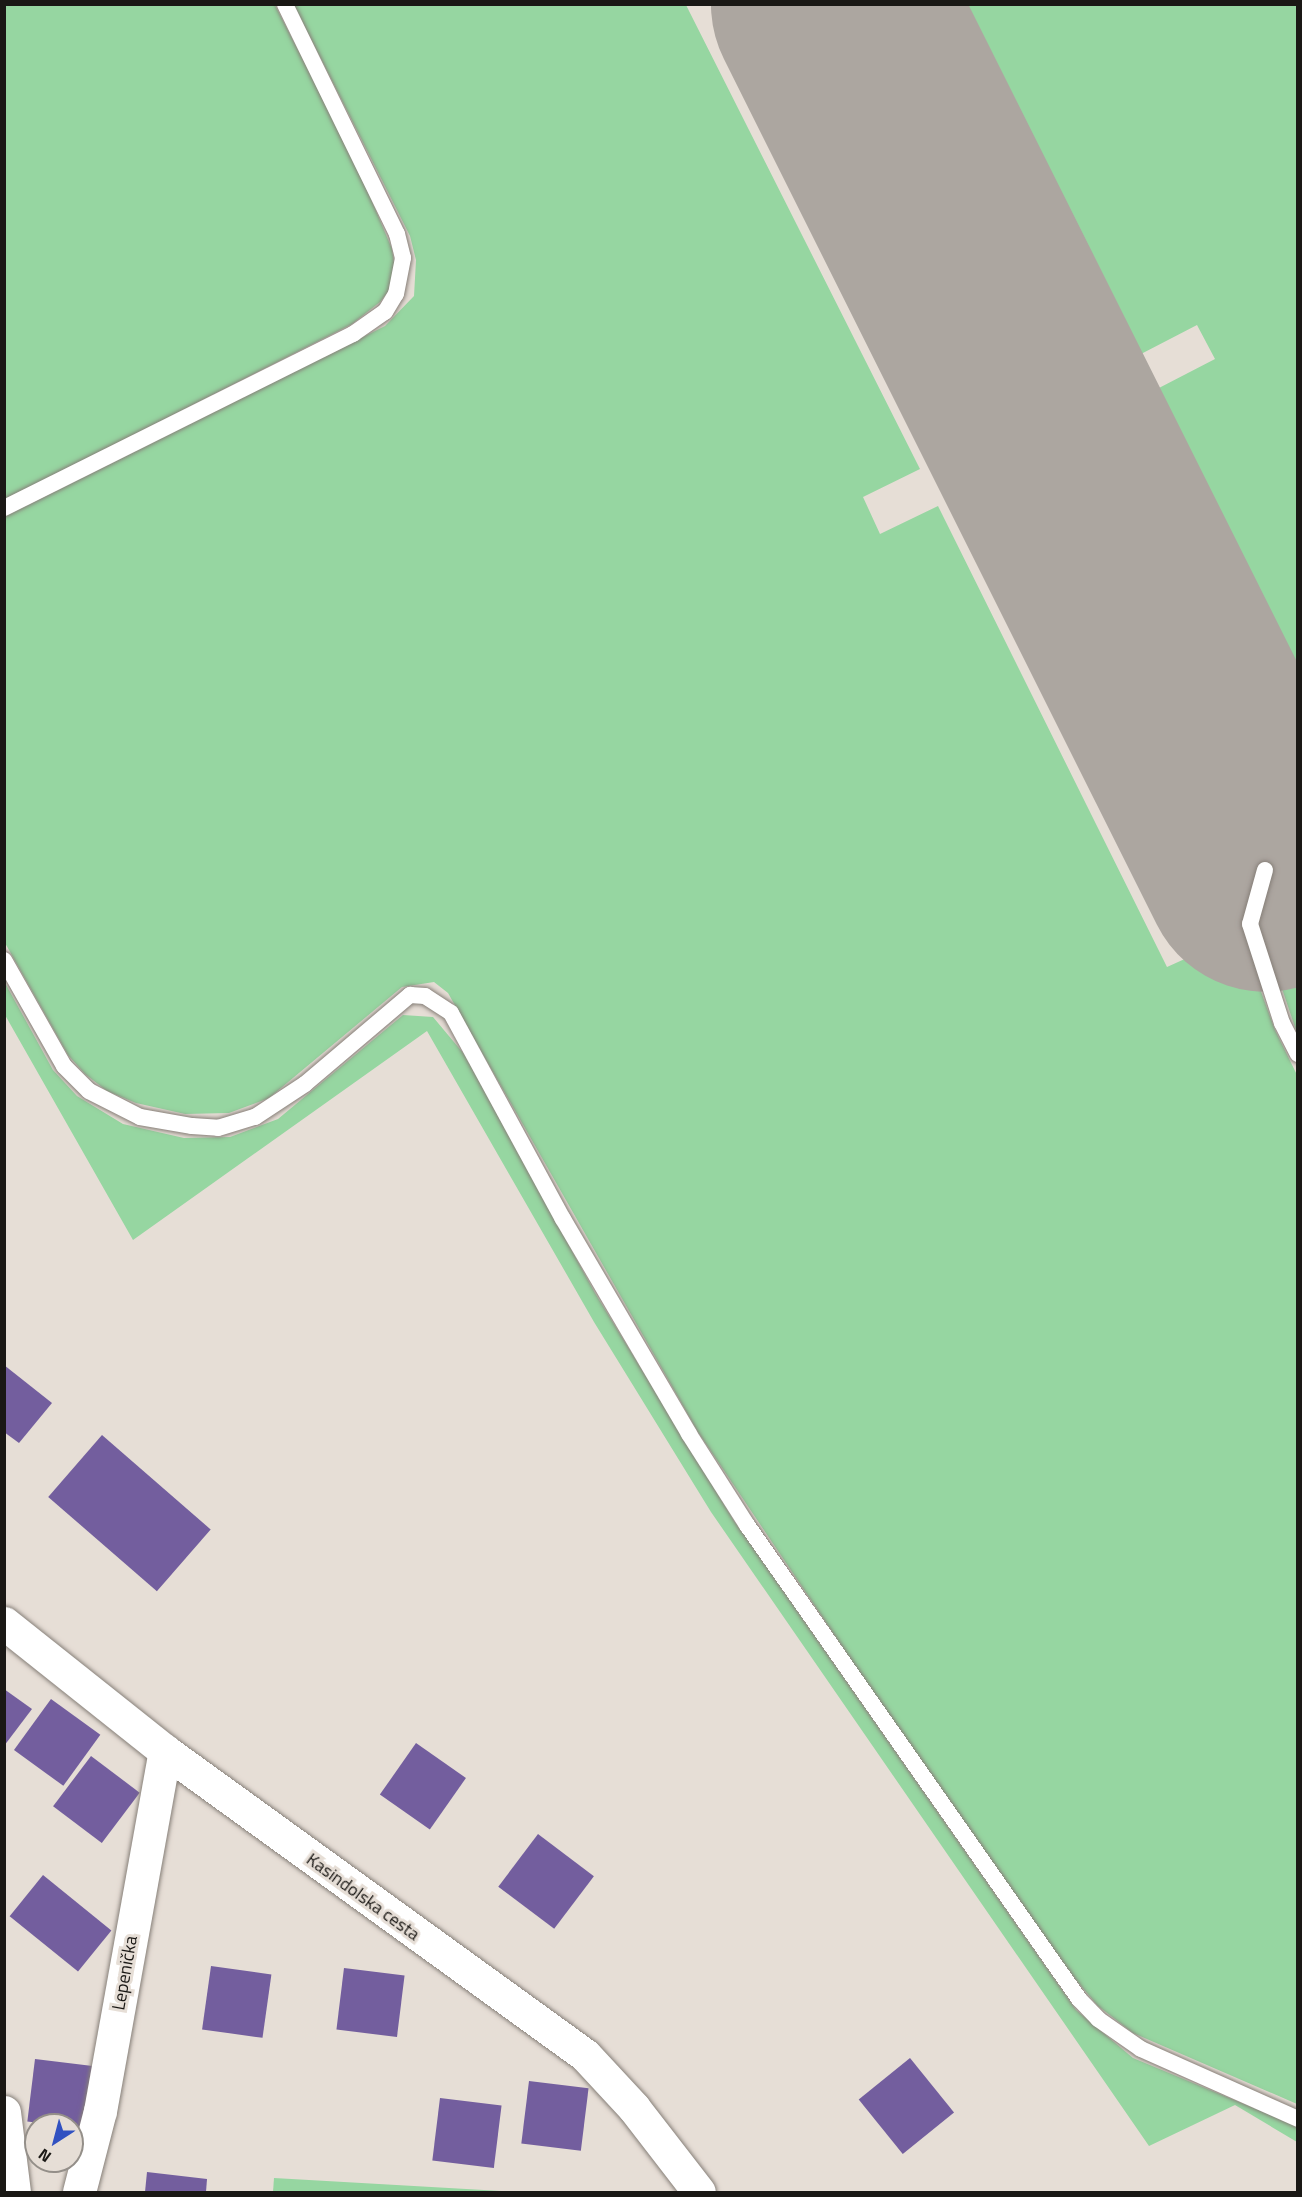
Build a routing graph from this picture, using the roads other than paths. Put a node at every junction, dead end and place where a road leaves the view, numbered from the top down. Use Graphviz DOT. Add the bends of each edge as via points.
graph roads {
  1 [pos="285,4"];
  2 [pos="4,508"];
  3 [pos="1265,870"];
  4 [pos="4,960"];
  5 [pos="1298,1054"];
  6 [pos="4,1623"];
  7 [pos="165,1751"];
  8 [pos="4,2112"];
  9 [pos="1298,2119"];
  10 [pos="14,2193"];
  11 [pos="79,2193"];
  12 [pos="699,2193"];
  1 -- 2 [label="lane" via="397,234 403,258 396,294 385,312 353,334"];
  3 -- 5 [label="lane" via="1250,924 1282,1023"];
  4 -- 9 [label="lane" via="64,1066 89,1091 140,1117 192,1126 218,1128 255,1117 304,1084 410,995 426,996 451,1013 689,1434 747,1526 1079,1999 1098,2019 1141,2049"];
  6 -- 7 [label="street, Kasindolska cesta"];
  7 -- 11 [label="street, Lepenička" via="100,2111"];
  7 -- 12 [label="street, Kasindolska cesta" via="585,2055 634,2109"];
  8 -- 10 [label="street"];
}
